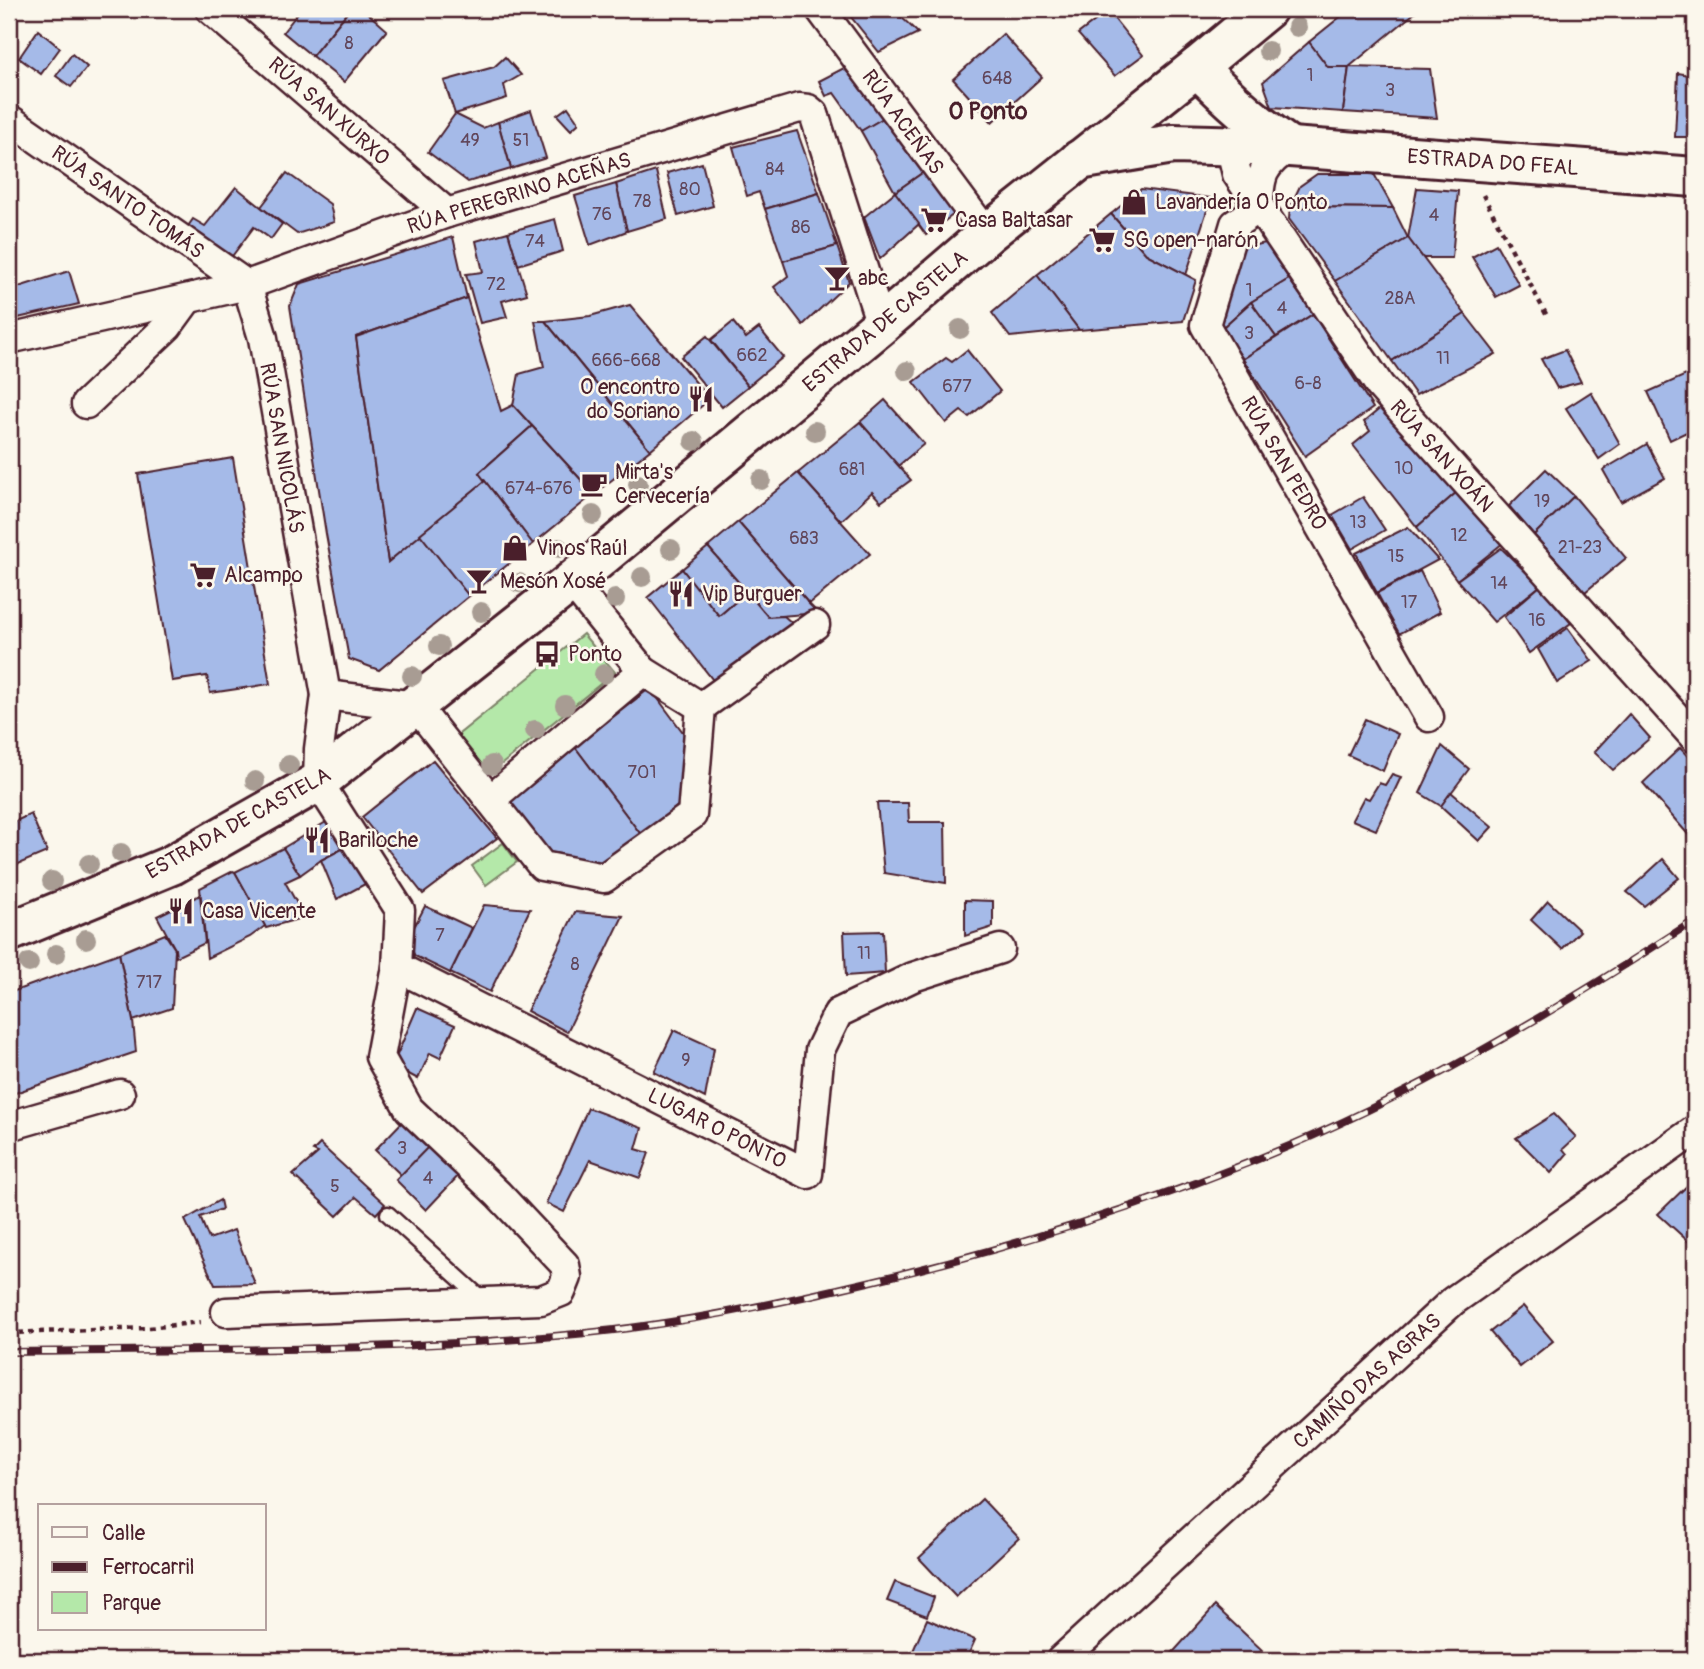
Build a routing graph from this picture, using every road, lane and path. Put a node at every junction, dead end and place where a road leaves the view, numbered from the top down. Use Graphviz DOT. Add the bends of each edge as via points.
graph roads {
  1 [pos="210,9"];
  2 [pos="820,9"];
  3 [pos="1267,9"];
  4 [pos="1197,68"];
  5 [pos="9,119"];
  6 [pos="1236,128"];
  7 [pos="1290,147"];
  8 [pos="1079,160"];
  9 [pos="1465,160"];
  10 [pos="1695,177"];
  11 [pos="1259,208"];
  12 [pos="447,213"];
  13 [pos="987,234"];
  14 [pos="247,285"];
  15 [pos="187,300"];
  16 [pos="1548,316"];
  17 [pos="881,325"];
  18 [pos="9,339"];
  19 [pos="86,404"];
  20 [pos="571,582"];
  21 [pos="815,625"];
  22 [pos="643,671"];
  23 [pos="326,695"];
  24 [pos="416,706"];
  25 [pos="701,707"];
  26 [pos="1429,718"];
  27 [pos="1695,738"];
  28 [pos="318,782"];
  29 [pos="490,800"];
  30 [pos="9,932"];
  31 [pos="1000,949"];
  32 [pos="397,967"];
  33 [pos="120,1094"];
  34 [pos="9,1126"];
  35 [pos="1695,1130"];
  36 [pos="387,1214"];
  37 [pos="485,1302"];
  38 [pos="226,1312"];
  39 [pos="9,1333"];
  40 [pos="1061,1660"];
  1 -- 12 [label="street, RÚA SAN XURXO"];
  2 -- 13 [label="street, RÚA ACEÑAS"];
  3 -- 4 [label="main road, ESTRADA DE CASTELA"];
  4 -- 6 [label="main road"];
  4 -- 8 [label="main road, ESTRADA DE CASTELA"];
  5 -- 14 [label="street, RÚA SANTO TOMÁS"];
  6 -- 7 [label="main road, ESTRADA DO FEAL"];
  6 -- 8 [label="main road, ESTRADA DO FEAL"];
  6 -- 11 [label="street, RÚA SAN XOÁN" via="1237,174"];
  7 -- 9 [label="main road, ESTRADA DO FEAL"];
  7 -- 11 [label="street" via="1264,170"];
  8 -- 13 [label="main road, ESTRADA DE CASTELA"];
  9 -- 10 [label="main road, ESTRADA DO FEAL"];
  9 -- 16 [label="path"];
  11 -- 26 [label="street, RÚA SAN PEDRO" via="1236,224 1205,325"];
  11 -- 27 [label="street, RÚA SAN XOÁN" via="1380,386"];
  12 -- 14 [label="street, RÚA PEREGRINO ACEÑAS"];
  12 -- 17 [label="street, RÚA PEREGRINO ACEÑAS" via="808,109 814,114"];
  13 -- 17 [label="main road, ESTRADA DE CASTELA"];
  14 -- 15 [label="street, RÚA PEREGRINO ACEÑAS"];
  14 -- 23 [label="street, RÚA SAN NICOLÁS" via="263,338"];
  15 -- 18 [label="street, RÚA PEREGRINO ACEÑAS"];
  15 -- 19 [label="street" via="168,326"];
  17 -- 20 [label="main road, ESTRADA DE CASTELA"];
  20 -- 22 [label="street"];
  20 -- 24 [label="main road, ESTRADA DE CASTELA"];
  21 -- 25 [label="street"];
  22 -- 25 [label="street"];
  22 -- 29 [label="street"];
  23 -- 24 [label="street"];
  23 -- 28 [label="street, RÚA SAN NICOLÁS"];
  24 -- 28 [label="main road, ESTRADA DE CASTELA"];
  24 -- 29 [label="street"];
  25 -- 29 [label="street" via="692,815 604,878 542,866"];
  28 -- 30 [label="main road, ESTRADA DE CASTELA" via="172,865"];
  28 -- 32 [label="street" via="400,910"];
  31 -- 32 [label="street, LUGAR O PONTO" via="913,977 838,1013 820,1050 808,1174"];
  32 -- 37 [label="street" via="380,1056 409,1109 565,1265 561,1292 541,1300"];
  33 -- 34 [label="street"];
  35 -- 40 [label="street, CAMIÑO DAS AGRAS" via="1454,1301"];
  36 -- 37 [label="lane"];
  37 -- 38 [label="street"];
  38 -- 39 [label="path" via="213,1321 149,1328"];
}
